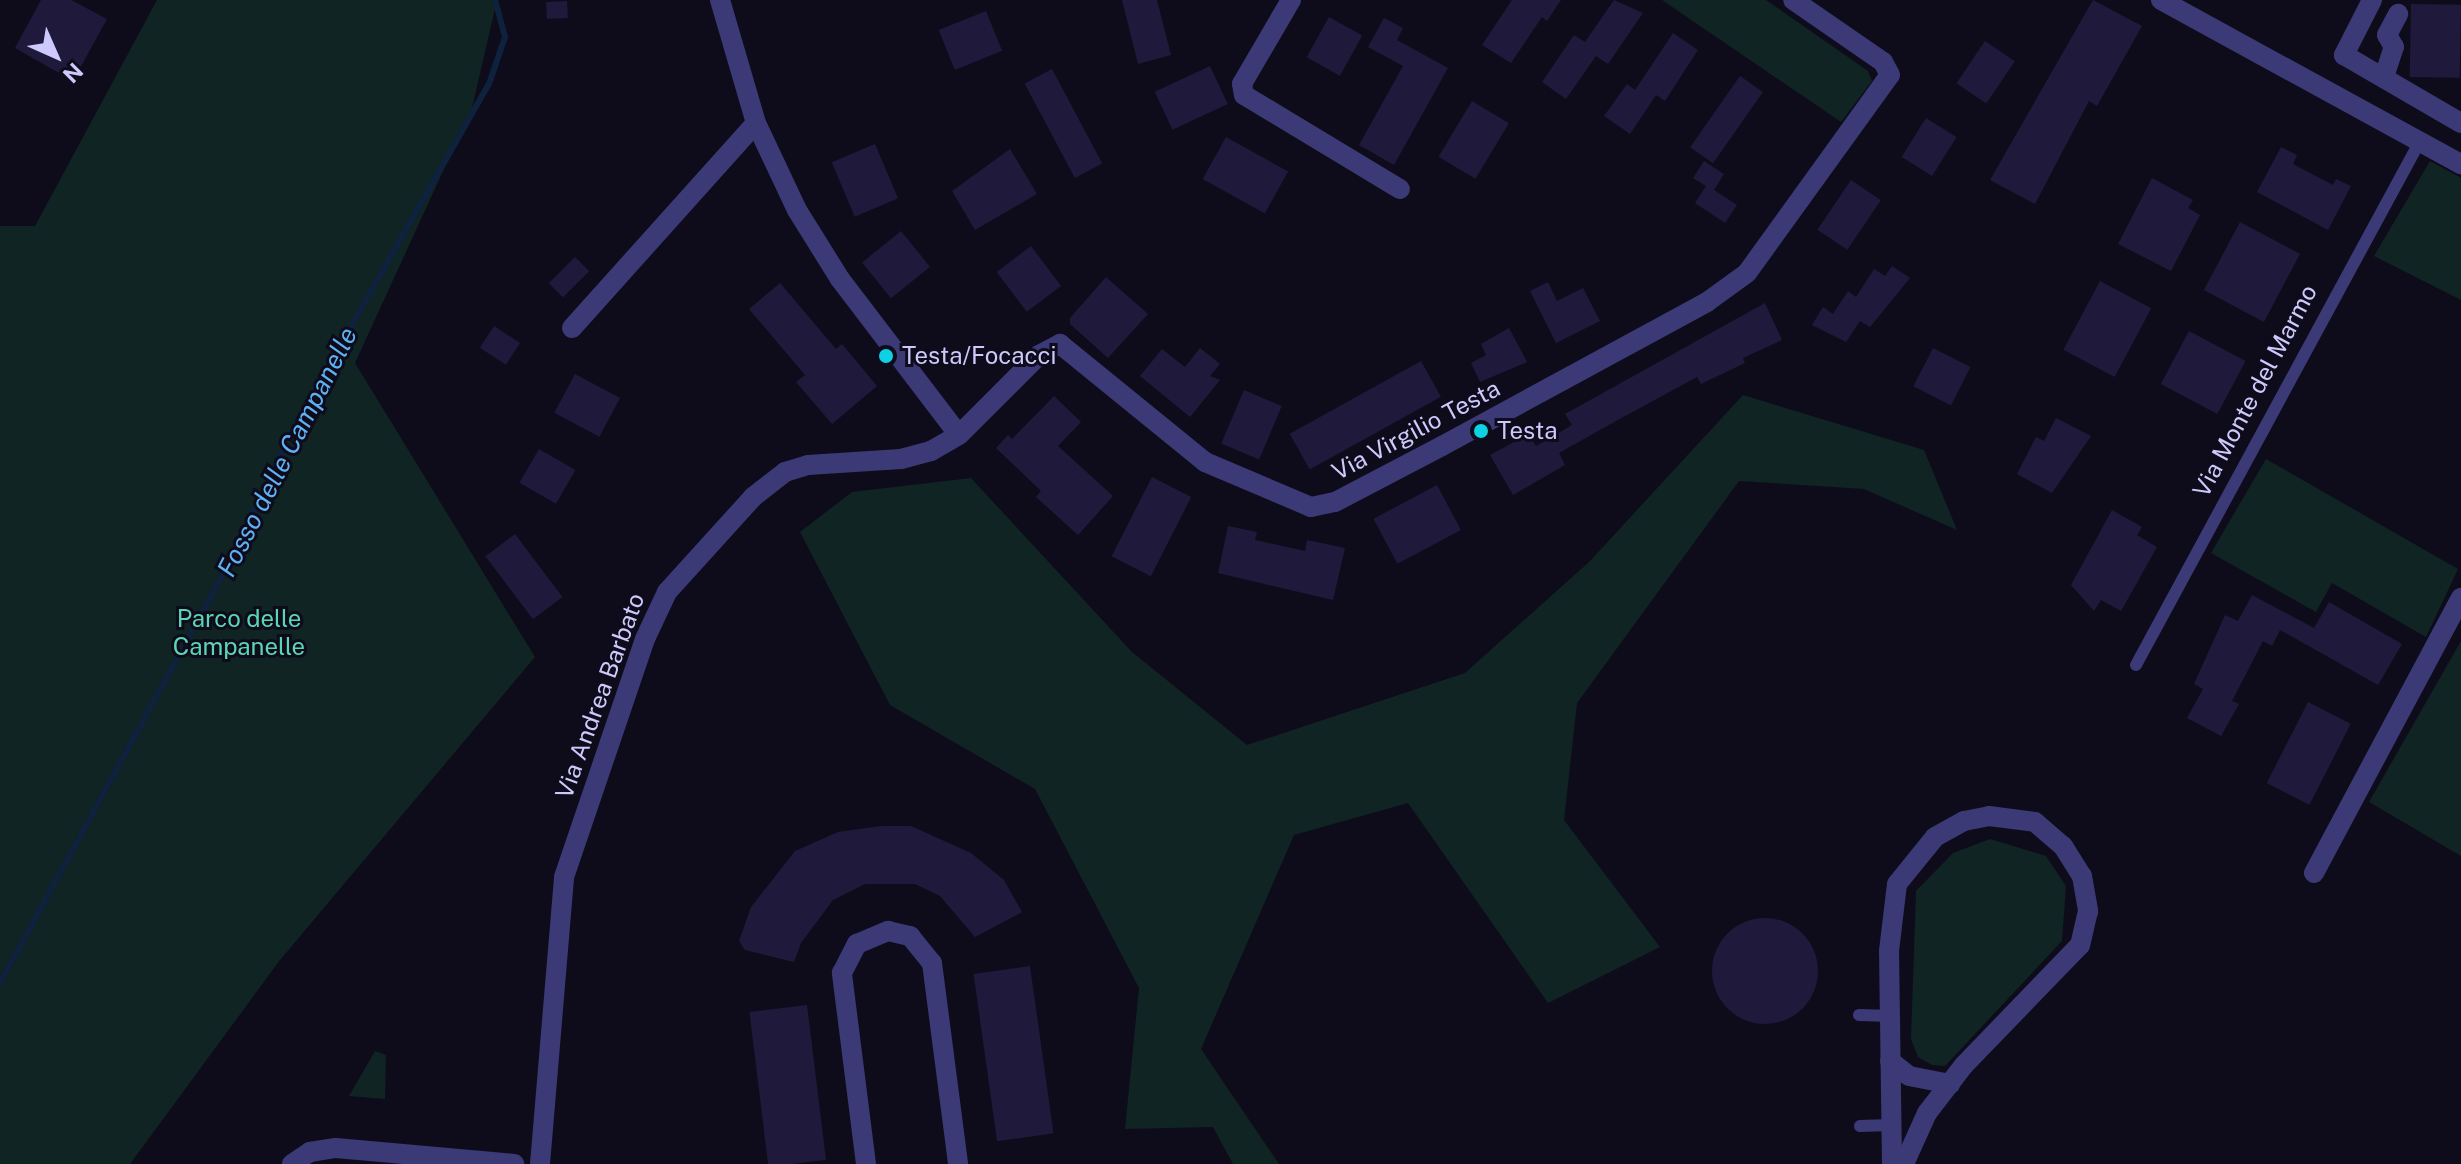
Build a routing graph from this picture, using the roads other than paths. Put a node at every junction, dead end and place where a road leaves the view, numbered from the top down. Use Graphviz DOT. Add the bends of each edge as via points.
graph roads {
  1 [pos="720,0"];
  2 [pos="1291,0"];
  3 [pos="1793,0"];
  4 [pos="2161,0"];
  5 [pos="2372,0"];
  6 [pos="2398,14"];
  7 [pos="2384,77"];
  8 [pos="756,123"];
  9 [pos="2461,123"];
  10 [pos="2420,141"];
  11 [pos="2461,164"];
  12 [pos="1400,189"];
  13 [pos="572,328"];
  14 [pos="959,435"];
  15 [pos="2461,598"];
  16 [pos="2136,665"];
  17 [pos="2314,873"];
  18 [pos="1859,1015"];
  19 [pos="1890,1016"];
  20 [pos="1890,1061"];
  21 [pos="1950,1084"];
  22 [pos="1891,1125"];
  23 [pos="1860,1126"];
  24 [pos="292,1164"];
  25 [pos="514,1164"];
  26 [pos="540,1164"];
  27 [pos="866,1164"];
  28 [pos="958,1164"];
  29 [pos="1892,1164"];
  30 [pos="1904,1164"];
  1 -- 8 [label="street"];
  2 -- 12 [label="street" via="1242,84 1244,95"];
  3 -- 14 [label="street, Via Virgilio Testa" via="1889,70 1888,82 1741,278 1707,302 1335,502 1311,507 1292,503 1205,462 1060,344 1039,355"];
  4 -- 10 [label="street"];
  5 -- 7 [label="street" via="2344,55"];
  6 -- 7 [label="street" via="2387,35 2394,47"];
  7 -- 9 [label="street"];
  8 -- 13 [label="street"];
  8 -- 14 [label="street" via="791,201 840,279"];
  10 -- 11 [label="street"];
  10 -- 16 [label="lane, Via Monte del Marmo"];
  14 -- 26 [label="street, Via Andrea Barbato" via="901,459 808,465 785,472 753,497 667,592 645,639 564,877"];
  15 -- 17 [label="street"];
  18 -- 19 [label="lane"];
  19 -- 20 [label="street"];
  19 -- 21 [label="street" via="1894,894 1917,856 1935,837 1975,818 2022,818 2045,828 2071,855 2087,888 2080,945"];
  20 -- 21 [label="street" via="1909,1076"];
  20 -- 22 [label="street"];
  21 -- 30 [label="street" via="1927,1113"];
  22 -- 23 [label="lane"];
  22 -- 29 [label="street"];
  24 -- 25 [label="street" via="310,1152 336,1148"];
  27 -- 28 [label="street" via="842,973 857,944 888,931 917,941 934,967"];
}
